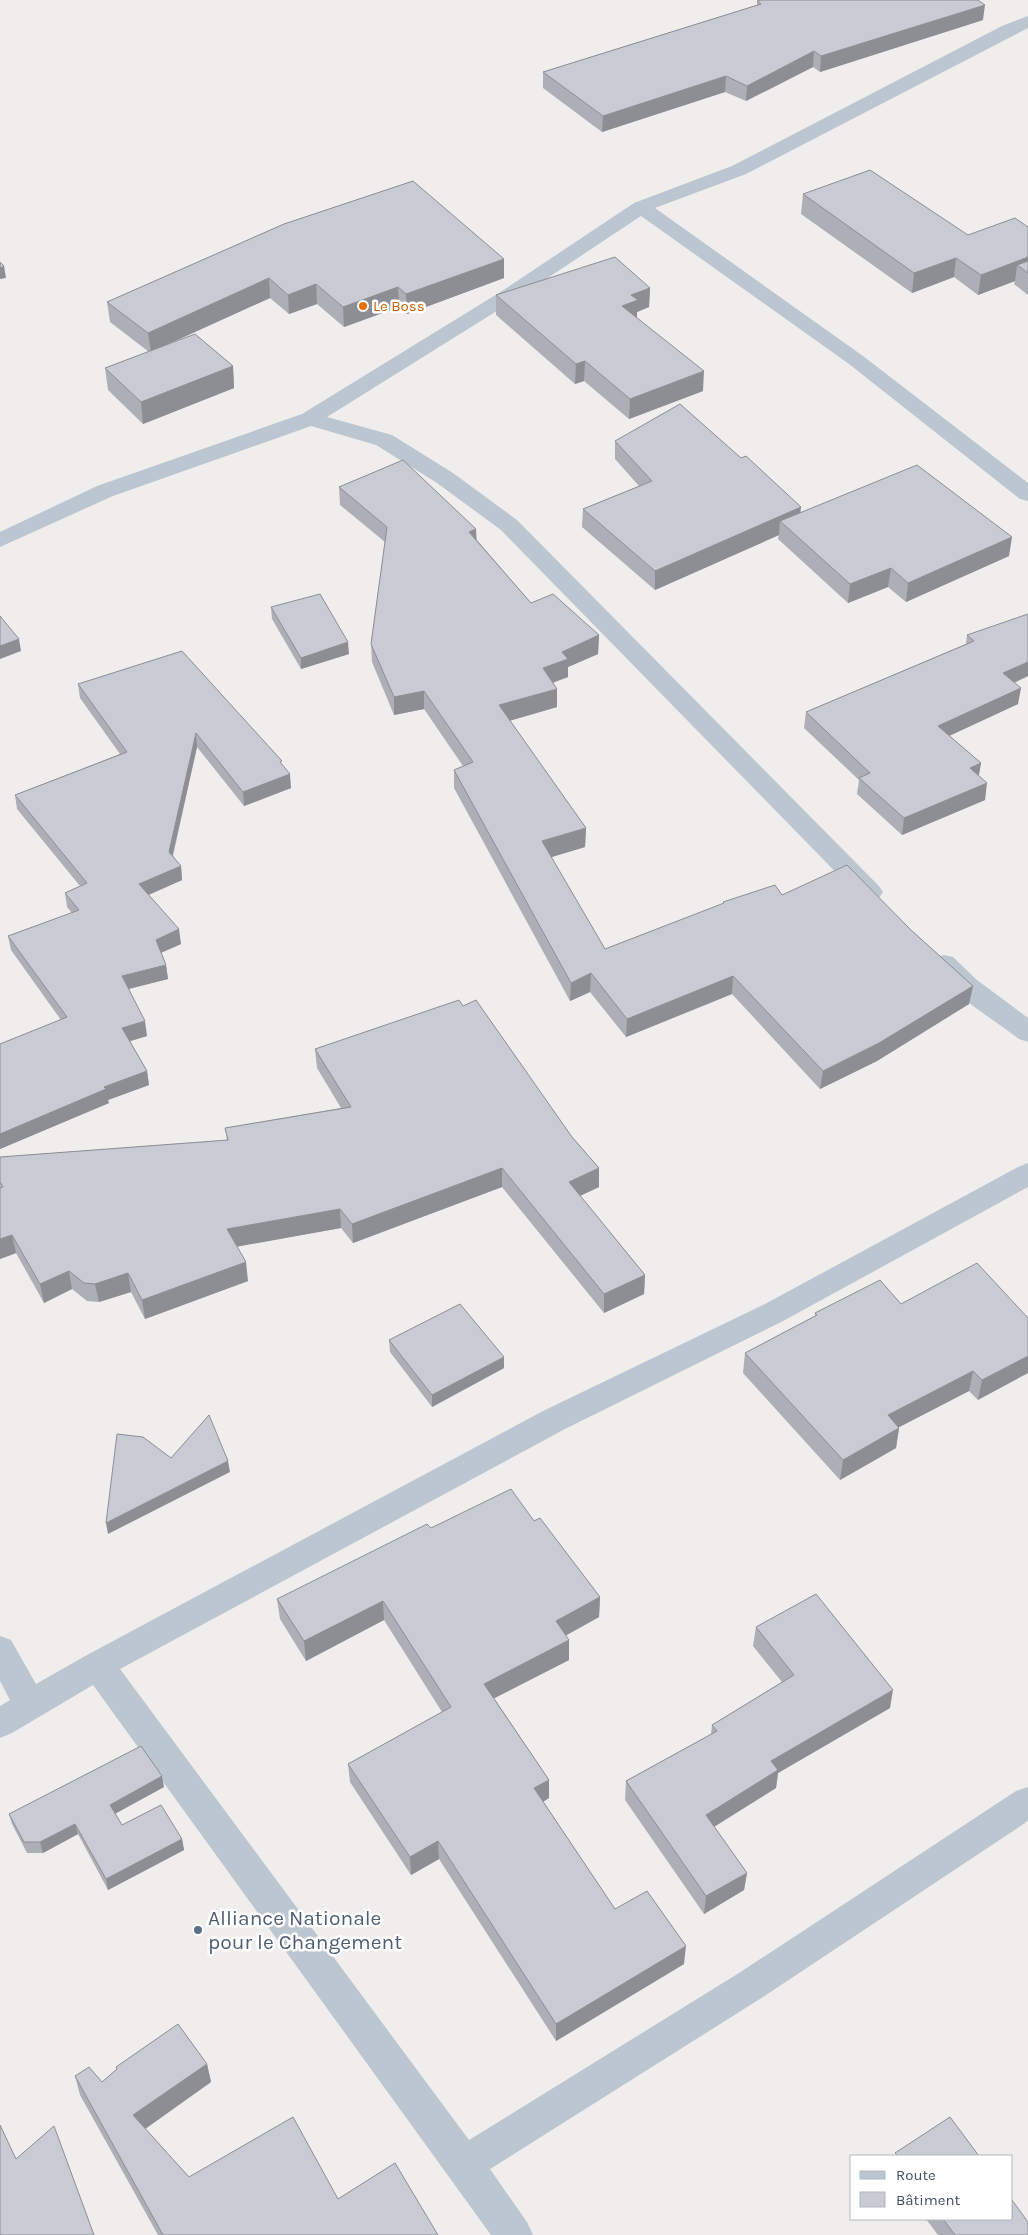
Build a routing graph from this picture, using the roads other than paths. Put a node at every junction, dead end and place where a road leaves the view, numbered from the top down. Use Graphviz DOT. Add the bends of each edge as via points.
graph roads {
  1 [pos="1028,21"];
  2 [pos="641,207"];
  3 [pos="310,419"];
  4 [pos="1028,494"];
  5 [pos="0,540"];
  6 [pos="884,906"];
  7 [pos="926,948"];
  8 [pos="1028,1032"];
  9 [pos="1028,1174"];
  10 [pos="0,1650"];
  11 [pos="98,1665"];
  12 [pos="30,1704"];
  13 [pos="0,1723"];
  14 [pos="1028,1802"];
  15 [pos="464,2164"];
  16 [pos="514,2235"];
  1 -- 2 [label="street" via="739,170"];
  2 -- 3 [label="street"];
  2 -- 4 [label="street" via="856,360"];
  3 -- 5 [label="street" via="105,491"];
  3 -- 6 [label="street" via="384,440 445,478 509,525"];
  7 -- 8 [label="street" via="968,987"];
  9 -- 11 [label="street" via="775,1312 554,1420"];
  10 -- 12 [label="street"];
  11 -- 12 [label="street"];
  11 -- 15 [label="street"];
  12 -- 13 [label="street"];
  14 -- 15 [label="street" via="751,1985"];
  15 -- 16 [label="street"];
}
